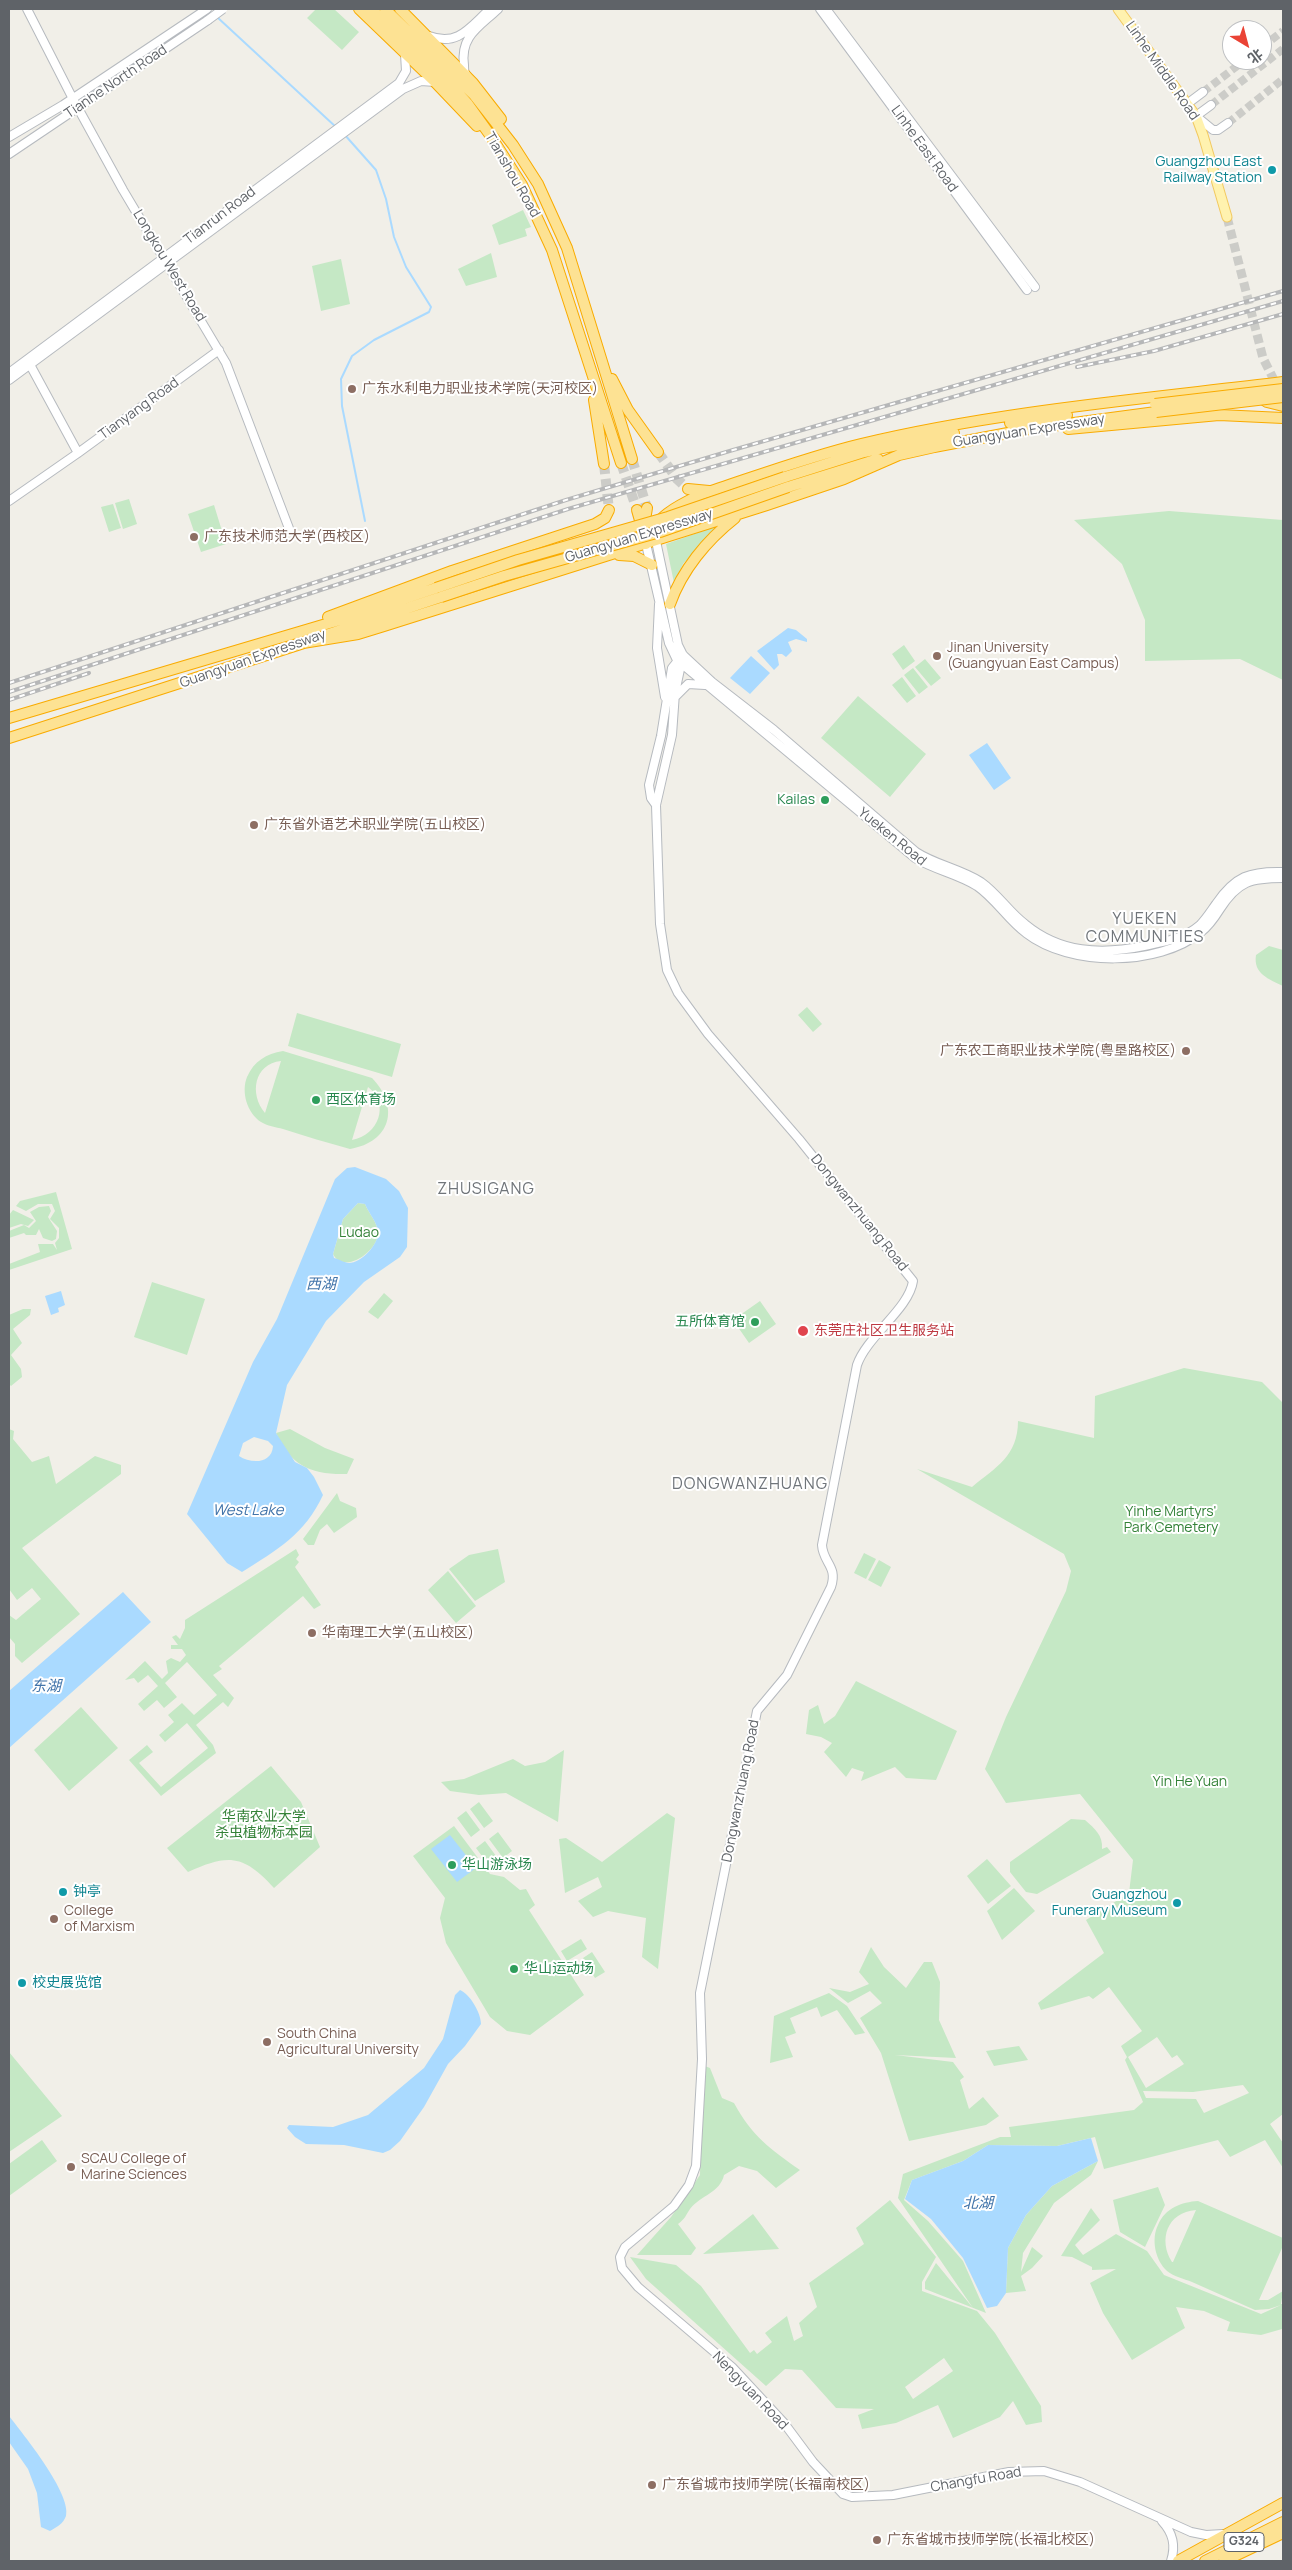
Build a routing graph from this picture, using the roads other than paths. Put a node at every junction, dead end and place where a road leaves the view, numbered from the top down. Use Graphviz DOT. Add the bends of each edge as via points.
graph roads {
  1 [pos="27,9"];
  2 [pos="223,9"];
  3 [pos="360,9"];
  4 [pos="371,9"];
  5 [pos="385,9"];
  6 [pos="400,9"];
  7 [pos="490,9"];
  8 [pos="498,9"];
  9 [pos="820,9"];
  10 [pos="826,9"];
  11 [pos="1118,9"];
  12 [pos="204,11"];
  13 [pos="426,35"];
  14 [pos="400,48"];
  15 [pos="436,82"];
  16 [pos="473,83"];
  17 [pos="1203,92"];
  18 [pos="73,99"];
  19 [pos="1187,104"];
  20 [pos="1211,105"];
  21 [pos="78,108"];
  22 [pos="1196,116"];
  23 [pos="1228,123"];
  24 [pos="340,130"];
  25 [pos="9,136"];
  26 [pos="513,145"];
  27 [pos="499,150"];
  28 [pos="9,154"];
  29 [pos="1227,217"];
  30 [pos="164,261"];
  31 [pos="577,280"];
  32 [pos="563,285"];
  33 [pos="219,350"];
  34 [pos="599,353"];
  35 [pos="586,358"];
  36 [pos="28,362"];
  37 [pos="9,373"];
  38 [pos="9,380"];
  39 [pos="1283,382"];
  40 [pos="1261,384"];
  41 [pos="1234,386"];
  42 [pos="1283,389"];
  43 [pos="1283,397"];
  44 [pos="1280,404"];
  45 [pos="1156,408"];
  46 [pos="1219,415"];
  47 [pos="1006,417"];
  48 [pos="1283,418"];
  49 [pos="1047,427"];
  50 [pos="926,439"];
  51 [pos="658,452"];
  52 [pos="78,453"];
  53 [pos="899,455"];
  54 [pos="632,459"];
  55 [pos="621,463"];
  56 [pos="604,464"];
  57 [pos="58,468"];
  58 [pos="787,482"];
  59 [pos="688,489"];
  60 [pos="714,490"];
  61 [pos="9,501"];
  62 [pos="9,506"];
  63 [pos="642,509"];
  64 [pos="610,510"];
  65 [pos="742,513"];
  66 [pos="721,520"];
  67 [pos="647,526"];
  68 [pos="290,531"];
  69 [pos="683,532"];
  70 [pos="565,533"];
  71 [pos="651,542"];
  72 [pos="524,546"];
  73 [pos="608,555"];
  74 [pos="574,565"];
  75 [pos="652,565"];
  76 [pos="533,578"];
  77 [pos="659,592"];
  78 [pos="438,593"];
  79 [pos="670,604"];
  80 [pos="300,630"];
  81 [pos="303,643"];
  82 [pos="680,660"];
  83 [pos="706,685"];
  84 [pos="674,698"];
  85 [pos="666,705"];
  86 [pos="9,718"];
  87 [pos="9,738"];
  88 [pos="656,805"];
  89 [pos="1283,872"];
  90 [pos="1283,878"];
  91 [pos="627,2276"];
  92 [pos="843,2494"];
  93 [pos="1283,2503"];
  94 [pos="1160,2519"];
  95 [pos="1283,2522"];
  96 [pos="1227,2533"];
  97 [pos="1283,2533"];
  98 [pos="1194,2551"];
  99 [pos="1172,2561"];
  100 [pos="1178,2561"];
  101 [pos="1184,2561"];
  102 [pos="1205,2561"];
  103 [pos="1224,2561"];
  1 -- 18 [label="street, Longkou West Road"];
  2 -- 21 [label="street, Tianhe North Road, bridge"];
  3 -- 14 [label="highway"];
  4 -- 27 [label="highway, Tianshou Road" via="455,90"];
  5 -- 26 [label="highway, Tianshou Road" via="463,84"];
  6 -- 13 [label="highway"];
  7 -- 13 [label="street" via="452,40"];
  8 -- 16 [label="street" via="466,40 463,48 464,72"];
  9 -- 10 [label="street, Linhe East Road" via="1031,288"];
  11 -- 19 [label="main road, Linhe Middle Road"];
  12 -- 18 [label="street, Tianhe North Road"];
  13 -- 16 [label="highway"];
  14 -- 15 [label="highway"];
  14 -- 24 [label="street, Tianrun Road" via="407,62 403,78"];
  15 -- 24 [label="street, Tianrun Road" via="412,83"];
  15 -- 27 [label="highway"];
  16 -- 26 [label="highway" via="500,119"];
  17 -- 19 [label="street"];
  18 -- 21 [label="street, Longkou West Road"];
  18 -- 25 [label="street, Tianhe North Road"];
  19 -- 22 [label="main road, Linhe Middle Road"];
  20 -- 22 [label="street"];
  21 -- 28 [label="street, Tianhe North Road"];
  21 -- 30 [label="street, Longkou West Road"];
  22 -- 23 [label="street" via="1213,130"];
  22 -- 29 [label="main road, Linhe Middle Road"];
  24 -- 30 [label="street, Tianrun Road"];
  26 -- 31 [label="highway, Tianshou Road" via="554,216"];
  27 -- 32 [label="highway, Tianshou Road" via="538,216"];
  30 -- 33 [label="street, Longkou West Road"];
  30 -- 36 [label="street, Tianrun Road"];
  31 -- 32 [label="highway"];
  31 -- 34 [label="highway, Tianshou Road"];
  32 -- 35 [label="highway, Tianshou Road"];
  33 -- 52 [label="street, Tianyang Road"];
  33 -- 68 [label="street, Longkou West Road" via="237,388"];
  34 -- 51 [label="highway" via="628,410"];
  34 -- 54 [label="highway, Tianshou Road"];
  35 -- 55 [label="highway, Tianshou Road"];
  35 -- 56 [label="highway"];
  36 -- 37 [label="street, Tianrun Road"];
  36 -- 38 [label="street, Tianrun Road"];
  36 -- 52 [label="street"];
  39 -- 40 [label="highway"];
  40 -- 41 [label="highway"];
  40 -- 44 [label="highway" via="1261,398"];
  41 -- 46 [label="highway" via="1252,394 1256,402 1249,408"];
  41 -- 47 [label="highway"];
  42 -- 45 [label="highway, Guangyuan Expressway, bridge"];
  43 -- 45 [label="highway, Guangyuan Expressway, bridge"];
  45 -- 49 [label="highway, Guangyuan Expressway"];
  45 -- 50 [label="highway, Guangyuan Expressway" via="1021,422"];
  46 -- 48 [label="highway"];
  46 -- 49 [label="highway" via="1091,429"];
  47 -- 50 [label="highway"];
  47 -- 60 [label="highway" via="856,446"];
  49 -- 53 [label="highway, Guangyuan Expressway" via="977,437"];
  50 -- 58 [label="highway, Guangyuan Expressway" via="864,452"];
  52 -- 57 [label="street, Tianyang Road"];
  53 -- 58 [label="highway, Guangyuan Expressway"];
  53 -- 65 [label="highway" via="844,479"];
  57 -- 61 [label="street, Tianyang Road"];
  57 -- 62 [label="street, Tianyang Road"];
  58 -- 78 [label="highway, Guangyuan Expressway, bridge" via="518,560"];
  59 -- 60 [label="highway"];
  60 -- 66 [label="highway" via="708,506 710,513"];
  60 -- 67 [label="highway" via="675,508"];
  63 -- 67 [label="highway"];
  64 -- 70 [label="highway" via="595,524"];
  65 -- 66 [label="highway"];
  65 -- 79 [label="highway" via="709,542 686,571"];
  66 -- 69 [label="highway"];
  67 -- 69 [label="highway" via="667,532"];
  67 -- 71 [label="highway"];
  67 -- 73 [label="highway"];
  69 -- 71 [label="highway"];
  70 -- 72 [label="highway"];
  70 -- 74 [label="highway" via="582,538 588,546 585,556"];
  71 -- 73 [label="highway"];
  71 -- 75 [label="street, Yueken Road"];
  71 -- 79 [label="street, Yueken Road"];
  72 -- 76 [label="highway" via="535,550 543,559 542,569"];
  72 -- 80 [label="highway" via="360,604"];
  73 -- 74 [label="highway"];
  73 -- 75 [label="highway" via="631,555"];
  74 -- 76 [label="highway"];
  75 -- 77 [label="street, Yueken Road"];
  76 -- 81 [label="highway" via="358,634"];
  77 -- 82 [label="street, Yueken Road" via="669,643"];
  77 -- 85 [label="street" via="657,648"];
  78 -- 80 [label="highway, Guangyuan Expressway"];
  78 -- 81 [label="highway, Guangyuan Expressway"];
  79 -- 82 [label="street, Yueken Road"];
  80 -- 86 [label="highway, Guangyuan Expressway"];
  81 -- 87 [label="highway, Guangyuan Expressway"];
  82 -- 83 [label="street, Yueken Road"];
  82 -- 84 [label="street, Dongwanzhuang Road"];
  82 -- 85 [label="street, Dongwanzhuang Road" via="672,668"];
  82 -- 89 [label="street, Yueken Road" via="774,730 916,852 936,864 981,882 1024,924 1058,944 1110,952 1179,938 1202,924 1224,893 1240,879 1261,872"];
  83 -- 84 [label="street" via="688,684"];
  83 -- 90 [label="street, Yueken Road" via="915,858 976,886 1027,935 1056,949 1093,958 1113,958 1132,957 1175,946 1207,927 1237,887 1256,879"];
  84 -- 88 [label="street, Dongwanzhuang Road" via="672,735"];
  85 -- 88 [label="street, Dongwanzhuang Road" via="649,785"];
  88 -- 91 [label="street, Dongwanzhuang Road" via="662,948 667,970 678,993 708,1034 799,1139 913,1281 910,1294 866,1346 856,1365 822,1545 834,1572 831,1587 787,1675 757,1711 700,1993 703,2052 696,2166 689,2184 674,2206 622,2252 621,2264"];
  91 -- 92 [label="street, Nengyuan Road" via="732,2367"];
  92 -- 94 [label="street, Changfu Road" via="852,2497 893,2495 1009,2472 1044,2472 1080,2482"];
  93 -- 96 [label="highway, G324"];
  94 -- 96 [label="street, Changfu Road" via="1199,2534 1216,2536"];
  94 -- 99 [label="street" via="1174,2542"];
  95 -- 102 [label="highway, G324"];
  96 -- 98 [label="highway, G324"];
  97 -- 103 [label="highway, G324"];
  98 -- 100 [label="highway, G324"];
  98 -- 101 [label="highway"];
}
